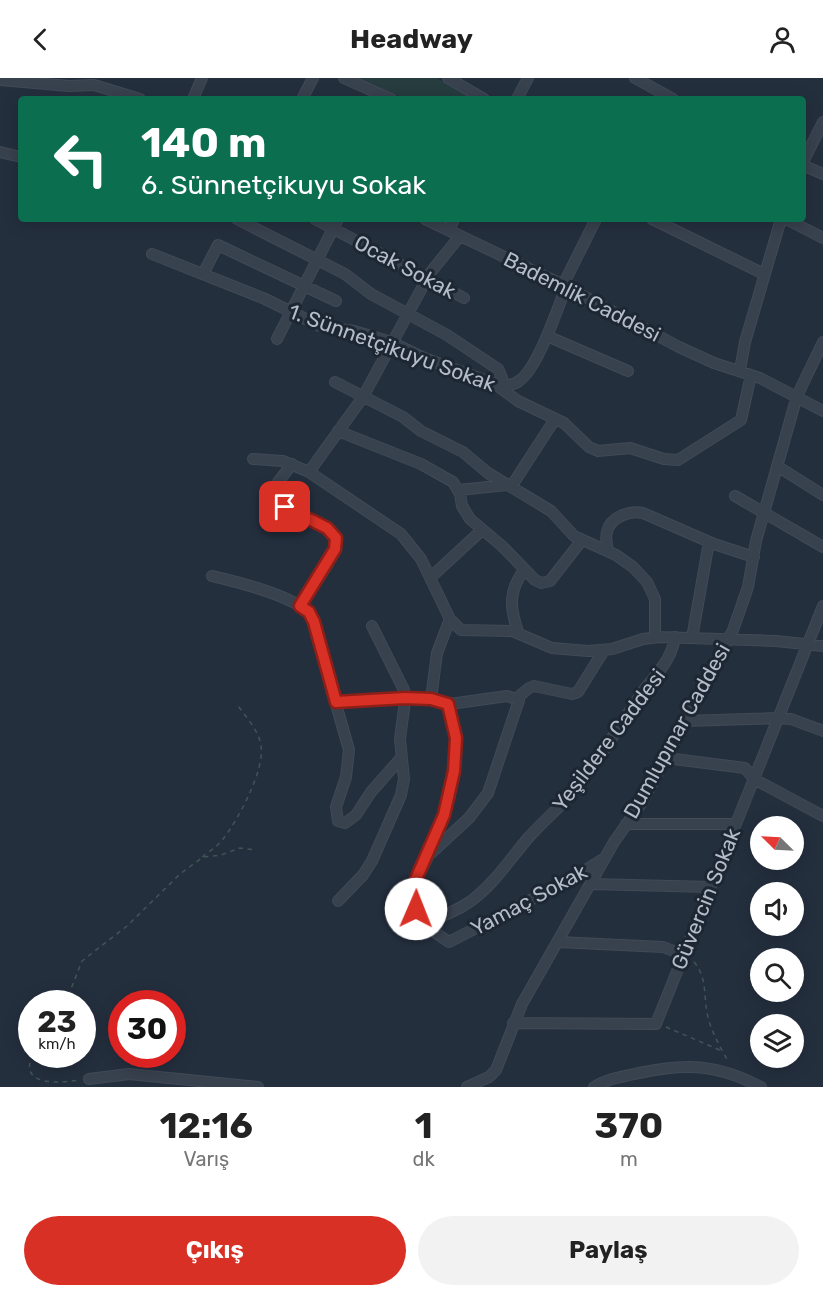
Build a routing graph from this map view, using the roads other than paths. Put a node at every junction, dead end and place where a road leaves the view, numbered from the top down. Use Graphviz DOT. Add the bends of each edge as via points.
graph roads {
  1 [pos="202,78"];
  2 [pos="313,78"];
  3 [pos="344,78"];
  4 [pos="448,78"];
  5 [pos="528,78"];
  6 [pos="635,78"];
  7 [pos="0,80"];
  8 [pos="95,82"];
  9 [pos="658,95"];
  10 [pos="132,96"];
  11 [pos="194,96"];
  12 [pos="304,96"];
  13 [pos="384,96"];
  14 [pos="479,96"];
  15 [pos="519,96"];
  16 [pos="823,122"];
  17 [pos="0,152"];
  18 [pos="18,156"];
  19 [pos="806,157"];
  20 [pos="806,167"];
  21 [pos="823,174"];
  22 [pos="243,222"];
  23 [pos="431,222"];
  24 [pos="452,222"];
  25 [pos="595,222"];
  26 [pos="658,222"];
  27 [pos="782,222"];
  28 [pos="789,222"];
  29 [pos="336,224"];
  30 [pos="448,230"];
  31 [pos="460,236"];
  32 [pos="823,238"];
  33 [pos="152,254"];
  34 [pos="318,259"];
  35 [pos="203,274"];
  36 [pos="764,274"];
  37 [pos="427,279"];
  38 [pos="304,286"];
  39 [pos="565,286"];
  40 [pos="464,298"];
  41 [pos="336,301"];
  42 [pos="291,312"];
  43 [pos="407,314"];
  44 [pos="547,336"];
  45 [pos="277,339"];
  46 [pos="391,342"];
  47 [pos="823,342"];
  48 [pos="740,370"];
  49 [pos="628,371"];
  50 [pos="751,375"];
  51 [pos="335,382"];
  52 [pos="501,387"];
  53 [pos="796,396"];
  54 [pos="363,397"];
  55 [pos="823,411"];
  56 [pos="555,419"];
  57 [pos="338,431"];
  58 [pos="253,459"];
  59 [pos="292,464"];
  60 [pos="777,465"];
  61 [pos="309,472"];
  62 [pos="509,486"];
  63 [pos="459,490"];
  64 [pos="823,495"];
  65 [pos="735,496"];
  66 [pos="764,513"];
  67 [pos="482,530"];
  68 [pos="582,540"];
  69 [pos="709,542"];
  70 [pos="823,547"];
  71 [pos="608,551"];
  72 [pos="753,557"];
  73 [pos="524,570"];
  74 [pos="213,576"];
  75 [pos="430,578"];
  76 [pos="300,606"];
  77 [pos="823,606"];
  78 [pos="450,620"];
  79 [pos="372,626"];
  80 [pos="518,632"];
  81 [pos="655,637"];
  82 [pos="675,637"];
  83 [pos="692,638"];
  84 [pos="729,639"];
  85 [pos="807,643"];
  86 [pos="823,646"];
  87 [pos="604,650"];
  88 [pos="405,698"];
  89 [pos="517,698"];
  90 [pos="431,699"];
  91 [pos="336,702"];
  92 [pos="448,704"];
  93 [pos="778,718"];
  94 [pos="685,720"];
  95 [pos="823,732"];
  96 [pos="401,758"];
  97 [pos="666,758"];
  98 [pos="754,779"];
  99 [pos="823,816"];
  100 [pos="626,824"];
  101 [pos="736,824"];
  102 [pos="606,857"];
  103 [pos="427,859"];
  104 [pos="591,884"];
  105 [pos="711,887"];
  106 [pos="338,901"];
  107 [pos="422,923"];
  108 [pos="558,942"];
  109 [pos="684,955"];
  110 [pos="513,1023"];
  111 [pos="89,1079"];
  112 [pos="258,1087"];
  113 [pos="467,1087"];
  114 [pos="594,1087"];
  115 [pos="761,1087"];
  1 -- 11 [label="street"];
  2 -- 12 [label="street"];
  3 -- 13 [label="street"];
  4 -- 14 [label="street"];
  5 -- 15 [label="street"];
  6 -- 9 [label="street"];
  7 -- 8 [label="street" via="69,86"];
  8 -- 10 [label="street"];
  16 -- 19 [label="street"];
  17 -- 18 [label="street"];
  20 -- 21 [label="street"];
  22 -- 34 [label="street"];
  23 -- 30 [label="street, Bademlik Caddesi"];
  24 -- 30 [label="street"];
  25 -- 39 [label="street"];
  26 -- 36 [label="street"];
  27 -- 36 [label="street"];
  28 -- 32 [label="street"];
  29 -- 34 [label="street"];
  29 -- 37 [label="street, Ocak Sokak"];
  30 -- 31 [label="street, Bademlik Caddesi"];
  31 -- 37 [label="street"];
  31 -- 39 [label="street, Bademlik Caddesi"];
  33 -- 35 [label="street, 1. Sünnetçikuyu Sokak"];
  34 -- 38 [label="street"];
  34 -- 43 [label="street"];
  35 -- 38 [label="street" via="218,245"];
  35 -- 42 [label="street, 1. Sünnetçikuyu Sokak"];
  36 -- 48 [label="street"];
  37 -- 40 [label="street, Ocak Sokak"];
  37 -- 43 [label="street"];
  38 -- 41 [label="street"];
  38 -- 42 [label="street"];
  39 -- 44 [label="street"];
  39 -- 48 [label="street, Bademlik Caddesi" via="679,347"];
  42 -- 45 [label="street"];
  42 -- 46 [label="street, 1. Sünnetçikuyu Sokak" via="320,326"];
  43 -- 46 [label="street"];
  43 -- 52 [label="street" via="493,364 501,373"];
  44 -- 49 [label="street"];
  44 -- 52 [label="street" via="525,376"];
  46 -- 52 [label="street, 1. Sünnetçikuyu Sokak"];
  46 -- 54 [label="street"];
  47 -- 53 [label="street, Dumlupınar Caddesi"];
  48 -- 50 [label="street, Bademlik Caddesi"];
  50 -- 53 [label="street, Bademlik Caddesi"];
  50 -- 56 [label="street, 1. Sünnetçikuyu Sokak" via="741,420 678,460 630,448 594,450"];
  51 -- 54 [label="street"];
  52 -- 56 [label="street, 1. Sünnetçikuyu Sokak" via="518,401"];
  53 -- 55 [label="street, Bademlik Caddesi"];
  53 -- 60 [label="street, Dumlupınar Caddesi"];
  54 -- 57 [label="street"];
  54 -- 62 [label="street" via="463,452"];
  56 -- 62 [label="street"];
  57 -- 61 [label="street"];
  57 -- 63 [label="street" via="427,467"];
  58 -- 59 [label="street"];
  59 -- 61 [label="street"];
  59 -- 76 [label="street" via="266,498 327,528 337,542"];
  60 -- 64 [label="street"];
  60 -- 66 [label="street, Dumlupınar Caddesi"];
  61 -- 75 [label="street" via="401,534 416,551"];
  62 -- 63 [label="street"];
  62 -- 68 [label="street" via="551,511 570,534"];
  63 -- 67 [label="street" via="466,513"];
  65 -- 66 [label="street"];
  66 -- 70 [label="street"];
  66 -- 72 [label="street, Dumlupınar Caddesi"];
  67 -- 73 [label="street"];
  67 -- 75 [label="street"];
  68 -- 71 [label="street"];
  68 -- 73 [label="street" via="550,581 541,583"];
  69 -- 71 [label="street" via="643,513 631,512 609,527"];
  69 -- 72 [label="street"];
  69 -- 83 [label="street"];
  71 -- 81 [label="street" via="640,573 653,591"];
  72 -- 84 [label="street, Dumlupınar Caddesi" via="748,587"];
  73 -- 80 [label="street" via="511,595 511,612"];
  74 -- 76 [label="street" via="247,584"];
  75 -- 78 [label="street"];
  76 -- 91 [label="street" via="314,622"];
  77 -- 85 [label="street, Güvercin Sokak"];
  78 -- 80 [label="street" via="465,632"];
  78 -- 90 [label="street" via="435,660"];
  79 -- 88 [label="street"];
  80 -- 87 [label="street" via="552,648"];
  81 -- 82 [label="street"];
  81 -- 87 [label="street"];
  82 -- 83 [label="street"];
  82 -- 107 [label="street, Yeşildere Caddesi" via="666,665 560,807 477,896 448,915"];
  83 -- 84 [label="street"];
  84 -- 85 [label="street"];
  84 -- 94 [label="street, Dumlupınar Caddesi"];
  85 -- 86 [label="street"];
  85 -- 93 [label="street, Güvercin Sokak"];
  87 -- 89 [label="street" via="578,692 534,686"];
  88 -- 90 [label="street"];
  88 -- 91 [label="street"];
  88 -- 96 [label="street"];
  89 -- 92 [label="street" via="504,696"];
  89 -- 103 [label="street" via="518,708 488,794"];
  90 -- 92 [label="street"];
  91 -- 96 [label="street" via="349,750 346,777 336,807 338,821 353,819 370,792"];
  92 -- 103 [label="street" via="456,738 454,771 447,805"];
  93 -- 94 [label="street"];
  93 -- 95 [label="street"];
  93 -- 98 [label="street, Güvercin Sokak"];
  94 -- 97 [label="street, Dumlupınar Caddesi"];
  96 -- 106 [label="street" via="403,786 378,849 363,876"];
  97 -- 98 [label="street" via="745,768"];
  97 -- 100 [label="street, Dumlupınar Caddesi"];
  98 -- 99 [label="street"];
  98 -- 101 [label="street, Güvercin Sokak"];
  100 -- 101 [label="street"];
  100 -- 102 [label="street, Dumlupınar Caddesi"];
  101 -- 105 [label="street, Güvercin Sokak"];
  102 -- 104 [label="street, Dumlupınar Caddesi"];
  102 -- 107 [label="street, Yamaç Sokak" via="449,942"];
  103 -- 107 [label="street" via="415,887 416,909"];
  104 -- 105 [label="street"];
  104 -- 108 [label="street, Dumlupınar Caddesi"];
  105 -- 109 [label="street, Güvercin Sokak"];
  108 -- 109 [label="street" via="663,947"];
  108 -- 110 [label="street, Dumlupınar Caddesi"];
  109 -- 110 [label="street, Güvercin Sokak" via="656,1024"];
  110 -- 113 [label="street, Dumlupınar Caddesi" via="496,1070"];
  111 -- 112 [label="street" via="129,1074"];
  114 -- 115 [label="street" via="632,1074 682,1065 708,1067"];
}
